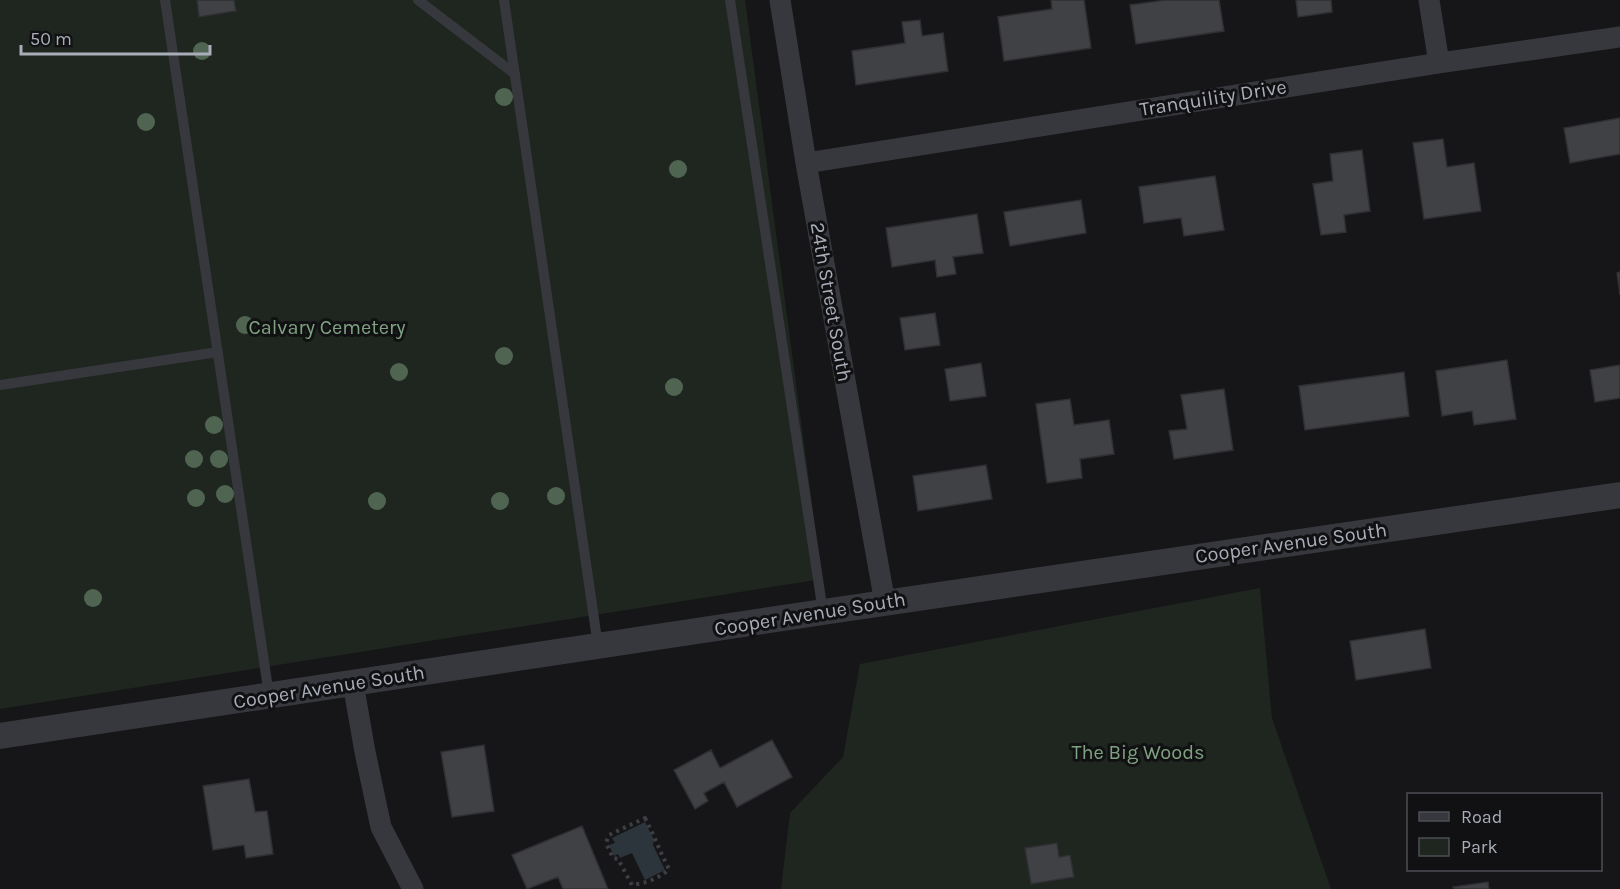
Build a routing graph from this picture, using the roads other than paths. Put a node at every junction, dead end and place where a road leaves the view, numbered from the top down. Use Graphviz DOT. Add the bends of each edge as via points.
graph roads {
  1 [pos="165,0"];
  2 [pos="418,0"];
  3 [pos="504,0"];
  4 [pos="729,0"];
  5 [pos="780,0"];
  6 [pos="1429,0"];
  7 [pos="1620,37"];
  8 [pos="1439,63"];
  9 [pos="515,74"];
  10 [pos="806,163"];
  11 [pos="218,351"];
  12 [pos="0,385"];
  13 [pos="1620,495"];
  14 [pos="885,603"];
  15 [pos="823,612"];
  16 [pos="598,646"];
  17 [pos="353,683"];
  18 [pos="270,696"];
  19 [pos="0,736"];
  20 [pos="413,889"];
  1 -- 11 [label="lane"];
  2 -- 9 [label="lane"];
  3 -- 9 [label="lane"];
  4 -- 15 [label="lane"];
  5 -- 10 [label="street, 24th Street South"];
  6 -- 8 [label="street"];
  7 -- 8 [label="street, Tranquility Drive"];
  8 -- 10 [label="street, Tranquility Drive"];
  9 -- 16 [label="lane"];
  10 -- 14 [label="street, 24th Street South"];
  11 -- 12 [label="lane"];
  11 -- 18 [label="lane"];
  13 -- 14 [label="street, Cooper Avenue South"];
  14 -- 15 [label="street, Cooper Avenue South"];
  15 -- 16 [label="street, Cooper Avenue South"];
  16 -- 17 [label="street, Cooper Avenue South"];
  17 -- 18 [label="street, Cooper Avenue South"];
  17 -- 20 [label="street" via="381,827"];
  18 -- 19 [label="street, Cooper Avenue South"];
}
